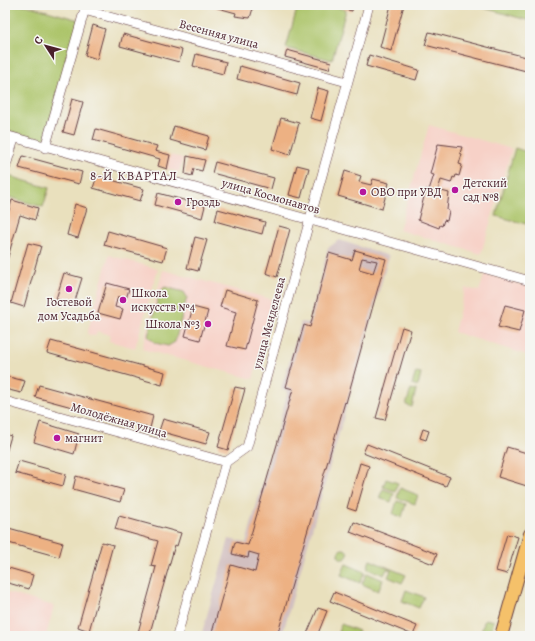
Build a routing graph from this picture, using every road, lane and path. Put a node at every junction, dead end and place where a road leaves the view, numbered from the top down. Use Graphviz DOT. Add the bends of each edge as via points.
graph roads {
  1 [pos="369,5"];
  2 [pos="85,8"];
  3 [pos="347,82"];
  4 [pos="9,137"];
  5 [pos="45,148"];
  6 [pos="5,168"];
  7 [pos="310,219"];
  8 [pos="530,281"];
  9 [pos="5,401"];
  10 [pos="226,462"];
  11 [pos="530,534"];
  12 [pos="177,636"];
  13 [pos="501,636"];
  1 -- 3 [label="street, улица Менделеева"];
  2 -- 3 [label="street, Весенняя улица"];
  2 -- 5 [label="street"];
  3 -- 7 [label="street, улица Менделеева"];
  4 -- 5 [label="street, улица Космонавтов"];
  4 -- 6 [label="street"];
  5 -- 7 [label="street, улица Космонавтов"];
  7 -- 8 [label="street, улица Космонавтов"];
  7 -- 10 [label="street, улица Менделеева" via="247,447"];
  9 -- 10 [label="street, Молодёжная улица"];
  10 -- 12 [label="street"];
  11 -- 13 [label="main road"];
}
